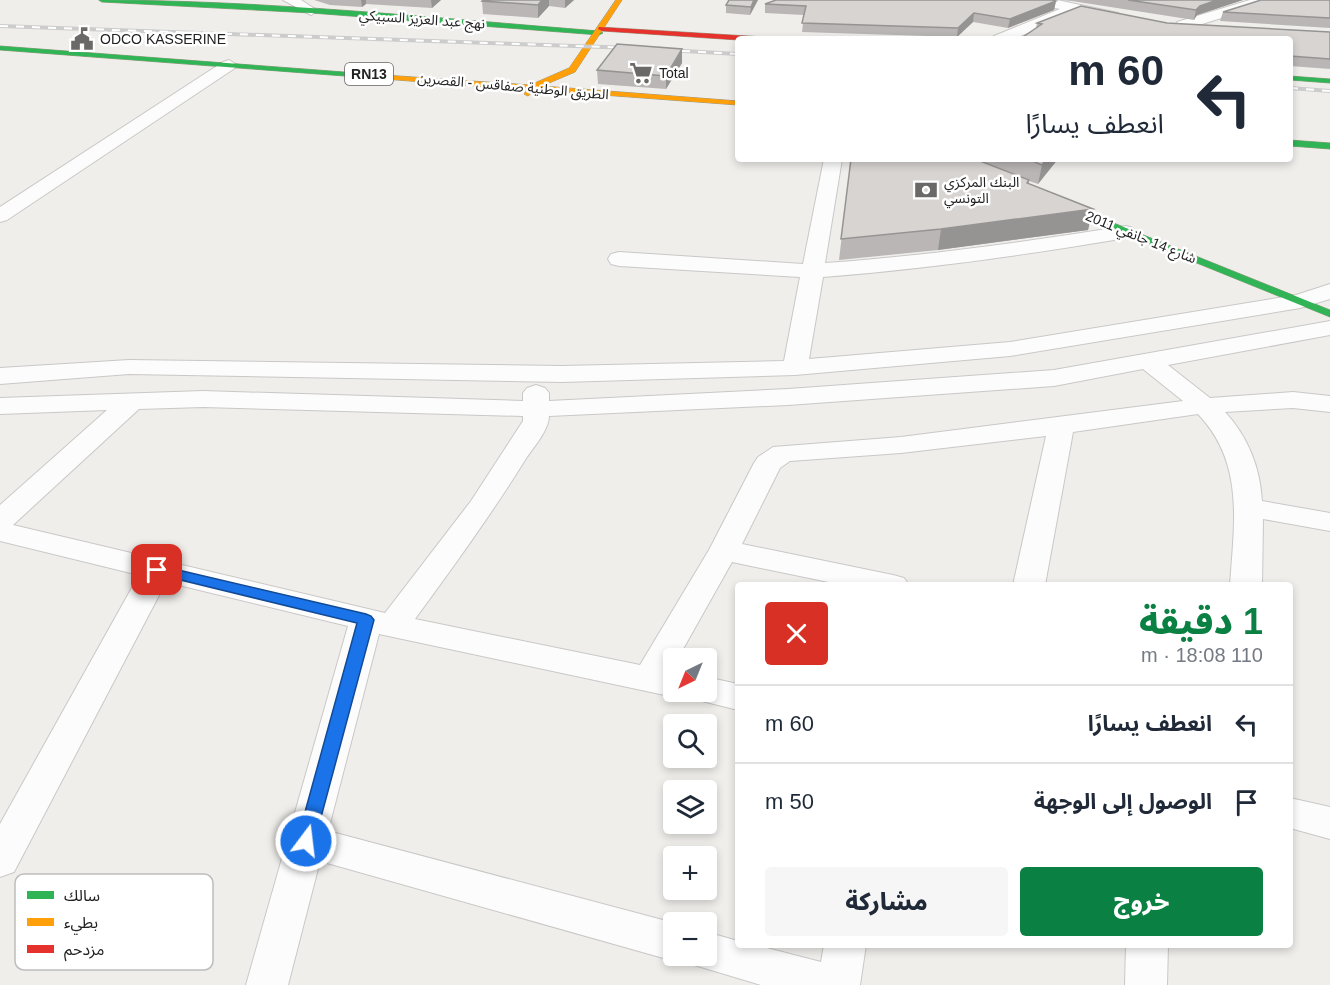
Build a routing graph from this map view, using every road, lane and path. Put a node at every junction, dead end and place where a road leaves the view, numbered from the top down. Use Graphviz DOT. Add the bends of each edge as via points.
graph roads {
  1 [pos="102,0"];
  2 [pos="291,0"];
  3 [pos="619,0"];
  4 [pos="1036,0"];
  5 [pos="1100,0"];
  6 [pos="1265,0"];
  7 [pos="168,2"];
  8 [pos="1075,9"];
  9 [pos="311,10"];
  10 [pos="1132,19"];
  11 [pos="1165,25"];
  12 [pos="1181,30"];
  13 [pos="599,33"];
  14 [pos="1007,36"];
  15 [pos="735,38"];
  16 [pos="735,47"];
  17 [pos="0,54"];
  18 [pos="223,69"];
  19 [pos="572,70"];
  20 [pos="1293,71"];
  21 [pos="1330,73"];
  22 [pos="1293,78"];
  23 [pos="1330,81"];
  24 [pos="530,91"];
  25 [pos="572,94"];
  26 [pos="735,103"];
  27 [pos="735,110"];
  28 [pos="1293,143"];
  29 [pos="1330,146"];
  30 [pos="832,162"];
  31 [pos="1039,196"];
  32 [pos="0,216"];
  33 [pos="1126,232"];
  34 [pos="619,258"];
  35 [pos="812,271"];
  36 [pos="1330,291"];
  37 [pos="1300,301"];
  38 [pos="1330,314"];
  39 [pos="1330,328"];
  40 [pos="1148,361"];
  41 [pos="795,368"];
  42 [pos="540,373"];
  43 [pos="0,376"];
  44 [pos="133,400"];
  45 [pos="1330,404"];
  46 [pos="0,406"];
  47 [pos="1202,406"];
  48 [pos="537,409"];
  49 [pos="1061,426"];
  50 [pos="1247,507"];
  51 [pos="0,521"];
  52 [pos="1330,522"];
  53 [pos="0,532"];
  54 [pos="724,550"];
  55 [pos="157,570"];
  56 [pos="879,582"];
  57 [pos="1030,582"];
  58 [pos="1246,582"];
  59 [pos="380,623"];
  60 [pos="661,681"];
  61 [pos="717,692"];
  62 [pos="735,696"];
  63 [pos="1293,814"];
  64 [pos="1330,823"];
  65 [pos="306,841"];
  66 [pos="0,860"];
  67 [pos="663,939"];
  68 [pos="845,948"];
  69 [pos="1147,948"];
  70 [pos="717,954"];
  71 [pos="267,985"];
  72 [pos="833,985"];
  73 [pos="839,985"];
  74 [pos="1146,985"];
  1 -- 7 [label="main road, نهج عبد العزيز السبيكي"];
  2 -- 9 [label="street"];
  3 -- 13 [label="main road"];
  4 -- 8 [label="street"];
  5 -- 8 [label="street"];
  6 -- 12 [label="street" via="1220,22"];
  7 -- 9 [label="main road, نهج عبد العزيز السبيكي"];
  8 -- 10 [label="street"];
  8 -- 14 [label="street"];
  9 -- 13 [label="main road, نهج عبد العزيز السبيكي"];
  11 -- 12 [label="street"];
  13 -- 15 [label="main road, نهج عبد العزيز السبيكي"];
  13 -- 16 [label="main road, نهج عبد العزيز السبيكي"];
  13 -- 19 [label="main road"];
  17 -- 18 [label="main road, الطريق الوطنية صفاقس - القصرين / RN13"];
  17 -- 18 [label="main road, الطريق الوطنية صفاقس - القصرين / RN13" via="15,49"];
  18 -- 24 [label="main road, الطريق الوطنية صفاقس - القصرين / RN13"];
  18 -- 32 [label="street"];
  19 -- 24 [label="main road"];
  19 -- 25 [label="main road" via="576,79"];
  20 -- 21 [label="main road"];
  22 -- 23 [label="main road"];
  24 -- 25 [label="main road, الطريق الوطنية صفاقس - القصرين / RN13"];
  25 -- 26 [label="main road, الطريق الوطنية صفاقس - القصرين / RN13"];
  25 -- 27 [label="main road, الطريق الوطنية صفاقس - القصرين / RN13"];
  28 -- 29 [label="main road"];
  30 -- 35 [label="street"];
  31 -- 33 [label="main road, شارع 14 جانفي 2011"];
  33 -- 35 [label="street" via="925,261"];
  33 -- 37 [label="main road, شارع 14 جانفي 2011"];
  34 -- 35 [label="street"];
  35 -- 41 [label="street"];
  36 -- 37 [label="street"];
  37 -- 38 [label="main road, شارع 14 جانفي 2011"];
  37 -- 41 [label="street" via="1010,349"];
  39 -- 40 [label="street"];
  40 -- 47 [label="street"];
  40 -- 48 [label="street" via="1054,378 788,397"];
  41 -- 42 [label="street"];
  42 -- 43 [label="street" via="129,367"];
  42 -- 48 [label="street"];
  44 -- 46 [label="street"];
  44 -- 48 [label="street"];
  44 -- 51 [label="street"];
  45 -- 47 [label="street" via="1293,400"];
  47 -- 49 [label="street"];
  47 -- 50 [label="street" via="1234,442 1242,464"];
  48 -- 59 [label="street" via="536,421 481,507"];
  49 -- 54 [label="street" via="901,445 783,453 768,463"];
  49 -- 57 [label="street"];
  50 -- 52 [label="street"];
  50 -- 58 [label="street"];
  53 -- 55 [label="street"];
  54 -- 56 [label="street"];
  54 -- 60 [label="street"];
  55 -- 59 [label="street"];
  55 -- 66 [label="street"];
  59 -- 60 [label="street"];
  59 -- 65 [label="street"];
  61 -- 62 [label="street"];
  63 -- 64 [label="street"];
  65 -- 67 [label="street"];
  65 -- 71 [label="street"];
  68 -- 73 [label="street"];
  69 -- 74 [label="street"];
  70 -- 72 [label="street"];
}
